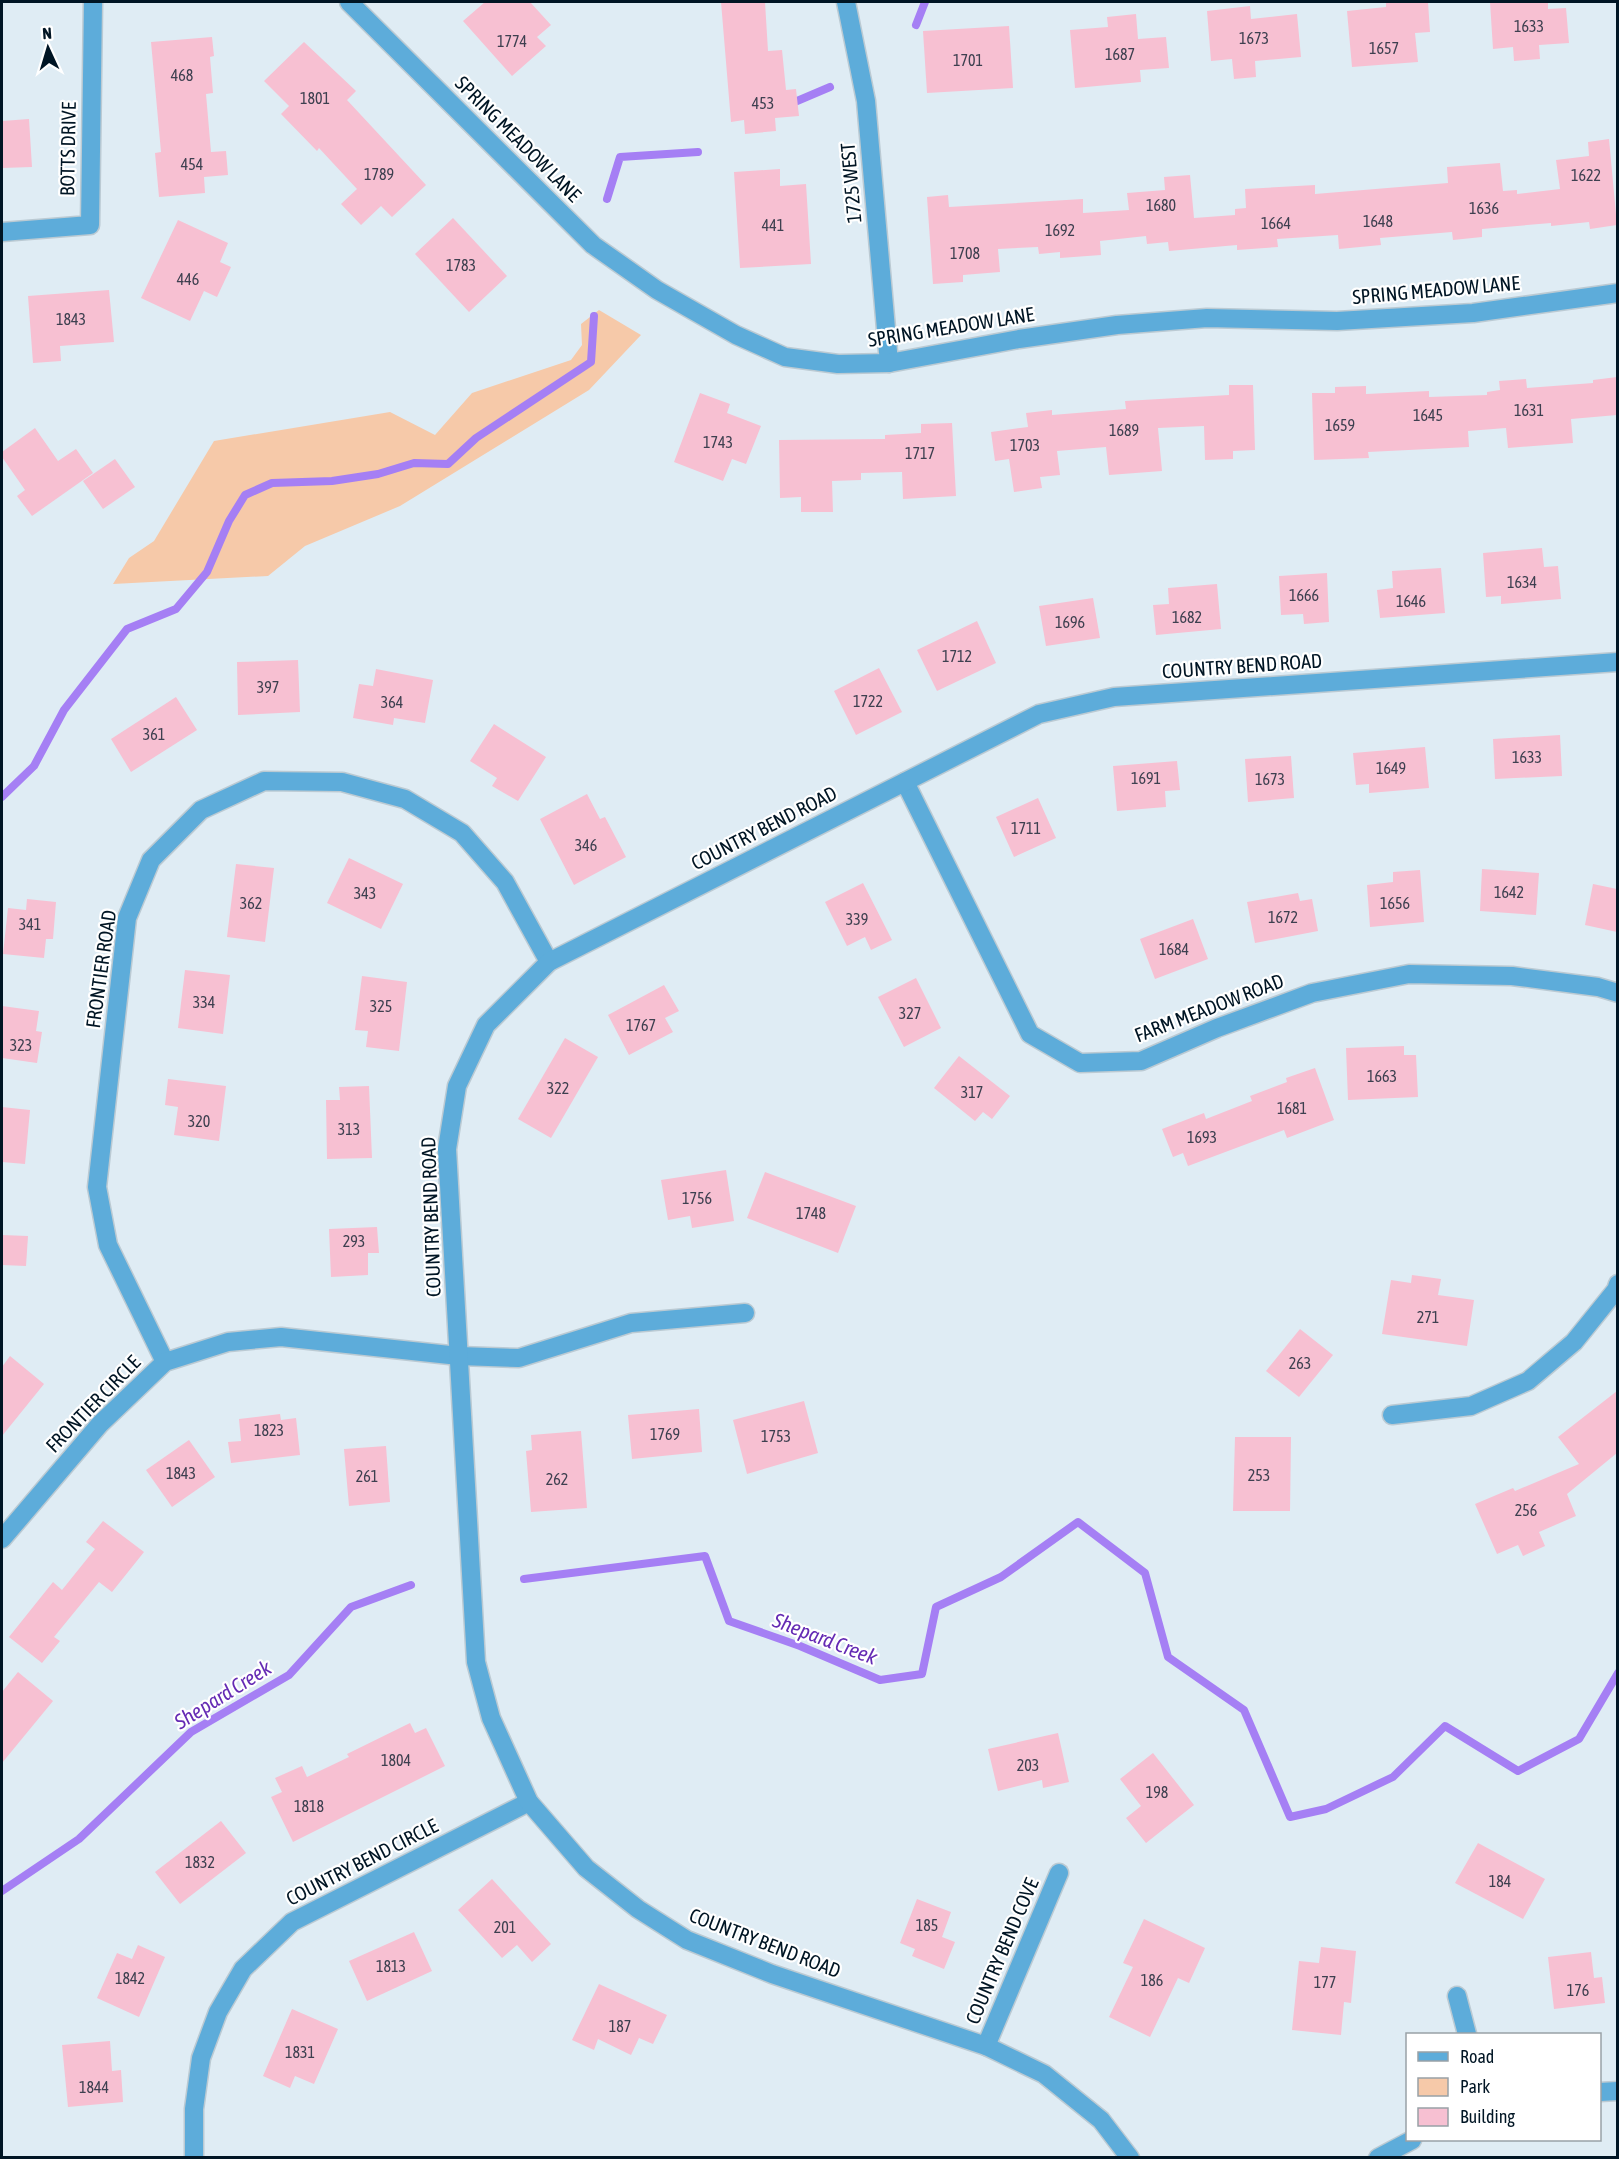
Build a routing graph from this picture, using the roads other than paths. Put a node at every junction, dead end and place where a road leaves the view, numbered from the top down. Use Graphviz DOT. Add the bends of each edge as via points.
graph roads {
  1 [pos="93,2"];
  2 [pos="349,2"];
  3 [pos="846,2"];
  4 [pos="2,232"];
  5 [pos="1617,293"];
  6 [pos="889,363"];
  7 [pos="1617,662"];
  8 [pos="905,782"];
  9 [pos="549,962"];
  10 [pos="1617,993"];
  11 [pos="1617,1284"];
  12 [pos="745,1313"];
  13 [pos="459,1356"];
  14 [pos="165,1362"];
  15 [pos="1392,1415"];
  16 [pos="2,1539"];
  17 [pos="529,1802"];
  18 [pos="1059,1873"];
  19 [pos="1458,1996"];
  20 [pos="1467,2033"];
  21 [pos="986,2046"];
  22 [pos="1617,2091"];
  23 [pos="1601,2092"];
  24 [pos="1408,2141"];
  25 [pos="194,2157"];
  26 [pos="1130,2157"];
  27 [pos="1378,2157"];
  1 -- 4 [label="street, BOTTS DRIVE" via="90,225"];
  2 -- 6 [label="street, SPRING MEADOW LANE" via="593,245 657,290 736,335 785,357 838,364"];
  3 -- 6 [label="street, 1725 WEST" via="866,101"];
  5 -- 6 [label="street, SPRING MEADOW LANE" via="1473,313 1337,321 1207,318 1117,325"];
  7 -- 8 [label="street, COUNTRY BEND ROAD" via="1114,697 1039,714"];
  8 -- 9 [label="street, COUNTRY BEND ROAD"];
  8 -- 10 [label="street, FARM MEADOW ROAD" via="1030,1034 1080,1063 1141,1061 1312,993 1409,974 1512,976"];
  9 -- 13 [label="street, COUNTRY BEND ROAD" via="486,1025 457,1086 447,1149"];
  9 -- 14 [label="street, FRONTIER ROAD" via="505,882 462,833 405,799 342,782 264,781 201,810 151,860 127,918 97,1187 108,1245"];
  11 -- 15 [label="street" via="1574,1342 1528,1381 1471,1406"];
  12 -- 13 [label="street, FRONTIER CIRCLE" via="631,1323 519,1358"];
  13 -- 14 [label="street, FRONTIER CIRCLE" via="281,1337 228,1342"];
  13 -- 17 [label="street, COUNTRY BEND ROAD" via="476,1662 491,1718"];
  14 -- 16 [label="street, FRONTIER CIRCLE" via="100,1424"];
  17 -- 21 [label="street, COUNTRY BEND ROAD" via="586,1868 638,1909 687,1940 772,1974"];
  17 -- 25 [label="street, COUNTRY BEND CIRCLE" via="292,1923 243,1969 218,2012 201,2058 194,2109"];
  18 -- 21 [label="street, COUNTRY BEND COVE"];
  19 -- 20 [label="street"];
  21 -- 26 [label="street, COUNTRY BEND ROAD" via="1044,2074 1101,2120"];
  22 -- 23 [label="street"];
  24 -- 27 [label="street"];
}
